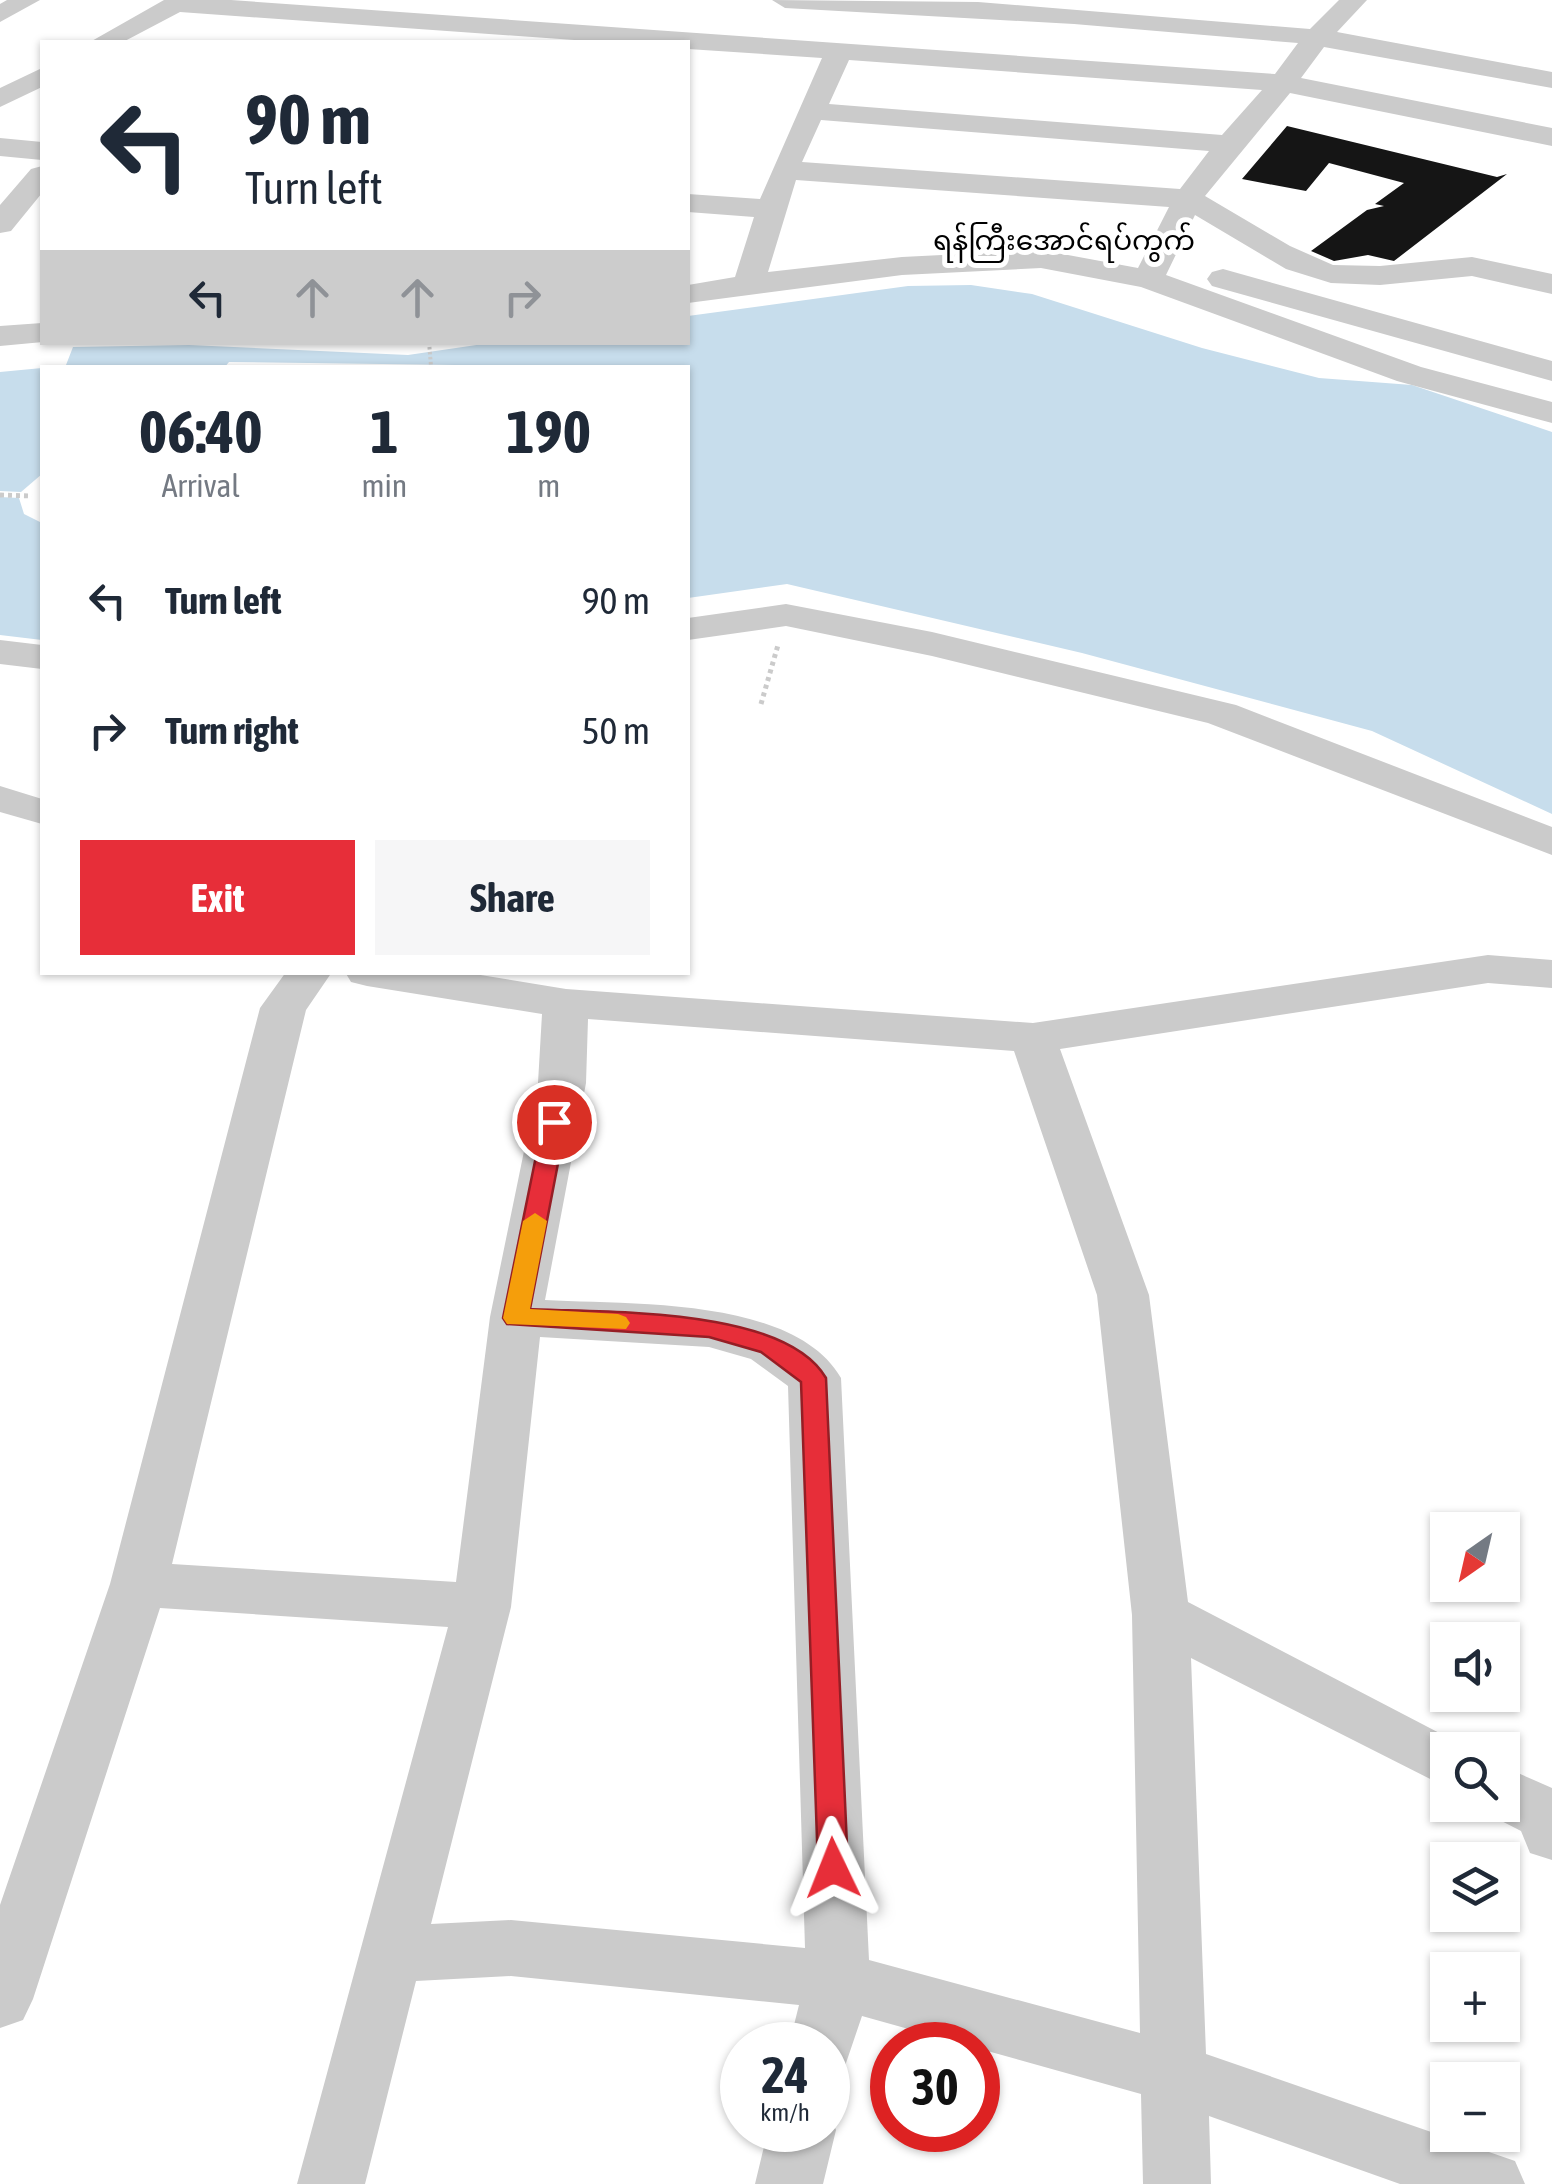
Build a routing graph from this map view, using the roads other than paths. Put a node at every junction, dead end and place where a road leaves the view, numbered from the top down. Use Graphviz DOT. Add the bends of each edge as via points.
graph roads {
  1 [pos="26,0"];
  2 [pos="128,0"];
  3 [pos="785,0"];
  4 [pos="1354,0"];
  5 [pos="180,2"];
  6 [pos="620,12"];
  7 [pos="0,14"];
  8 [pos="1317,37"];
  9 [pos="588,38"];
  10 [pos="108,40"];
  11 [pos="691,49"];
  12 [pos="839,52"];
  13 [pos="40,77"];
  14 [pos="1552,80"];
  15 [pos="1284,83"];
  16 [pos="0,98"];
  17 [pos="812,111"];
  18 [pos="1552,137"];
  19 [pos="1229,144"];
  20 [pos="0,147"];
  21 [pos="40,150"];
  22 [pos="784,170"];
  23 [pos="40,178"];
  24 [pos="1188,200"];
  25 [pos="690,204"];
  26 [pos="769,210"];
  27 [pos="0,224"];
  28 [pos="1152,271"];
  29 [pos="749,284"];
  30 [pos="1552,284"];
  31 [pos="690,294"];
  32 [pos="40,333"];
  33 [pos="0,336"];
  34 [pos="1552,371"];
  35 [pos="1552,414"];
  36 [pos="690,629"];
  37 [pos="0,652"];
  38 [pos="40,657"];
  39 [pos="0,799"];
  40 [pos="40,811"];
  41 [pos="1552,842"];
  42 [pos="1552,974"];
  43 [pos="308,975"];
  44 [pos="386,975"];
  45 [pos="566,1004"];
  46 [pos="1033,1038"];
  47 [pos="516,1318"];
  48 [pos="138,1584"];
  49 [pos="482,1607"];
  50 [pos="1161,1615"];
  51 [pos="1430,1754"];
  52 [pos="391,1954"];
  53 [pos="838,1980"];
  54 [pos="0,1999"];
  55 [pos="828,2022"];
  56 [pos="1171,2072"];
  57 [pos="797,2152"];
  58 [pos="331,2184"];
  59 [pos="789,2184"];
  60 [pos="1177,2184"];
  61 [pos="1491,2184"];
  1 -- 7 [label="street"];
  2 -- 5 [label="street"];
  3 -- 8 [label="street" via="1236,26"];
  4 -- 8 [label="street"];
  5 -- 9 [label="street"];
  5 -- 10 [label="street"];
  6 -- 9 [label="street"];
  8 -- 14 [label="street"];
  8 -- 15 [label="street"];
  11 -- 12 [label="street"];
  12 -- 15 [label="street"];
  12 -- 17 [label="street"];
  13 -- 16 [label="street"];
  15 -- 18 [label="street"];
  15 -- 19 [label="street"];
  17 -- 19 [label="street"];
  17 -- 22 [label="street"];
  19 -- 24 [label="street"];
  20 -- 21 [label="street"];
  22 -- 24 [label="street"];
  22 -- 26 [label="street"];
  23 -- 27 [label="street"];
  24 -- 28 [label="street"];
  24 -- 30 [label="street" via="1330,274 1467,266"];
  25 -- 26 [label="street"];
  26 -- 29 [label="street"];
  28 -- 29 [label="street" via="1041,259"];
  28 -- 34 [label="street"];
  28 -- 35 [label="street" via="1409,374"];
  29 -- 31 [label="street"];
  32 -- 33 [label="street"];
  36 -- 41 [label="street" via="786,615 1222,714"];
  37 -- 38 [label="street"];
  39 -- 40 [label="street"];
  42 -- 46 [label="street" via="1488,969"];
  43 -- 48 [label="street" via="283,1008"];
  44 -- 45 [label="street"];
  45 -- 46 [label="street"];
  45 -- 47 [label="street" via="562,1083"];
  46 -- 50 [label="street" via="1123,1295"];
  47 -- 49 [label="street"];
  47 -- 53 [label="street" via="709,1328 769,1345 814,1378"];
  48 -- 49 [label="street"];
  48 -- 54 [label="street"];
  49 -- 52 [label="street"];
  50 -- 51 [label="street"];
  50 -- 56 [label="street"];
  52 -- 53 [label="street" via="511,1948"];
  52 -- 58 [label="street"];
  53 -- 55 [label="street"];
  53 -- 56 [label="street"];
  56 -- 60 [label="street"];
  56 -- 61 [label="street"];
  57 -- 59 [label="street"];
}
